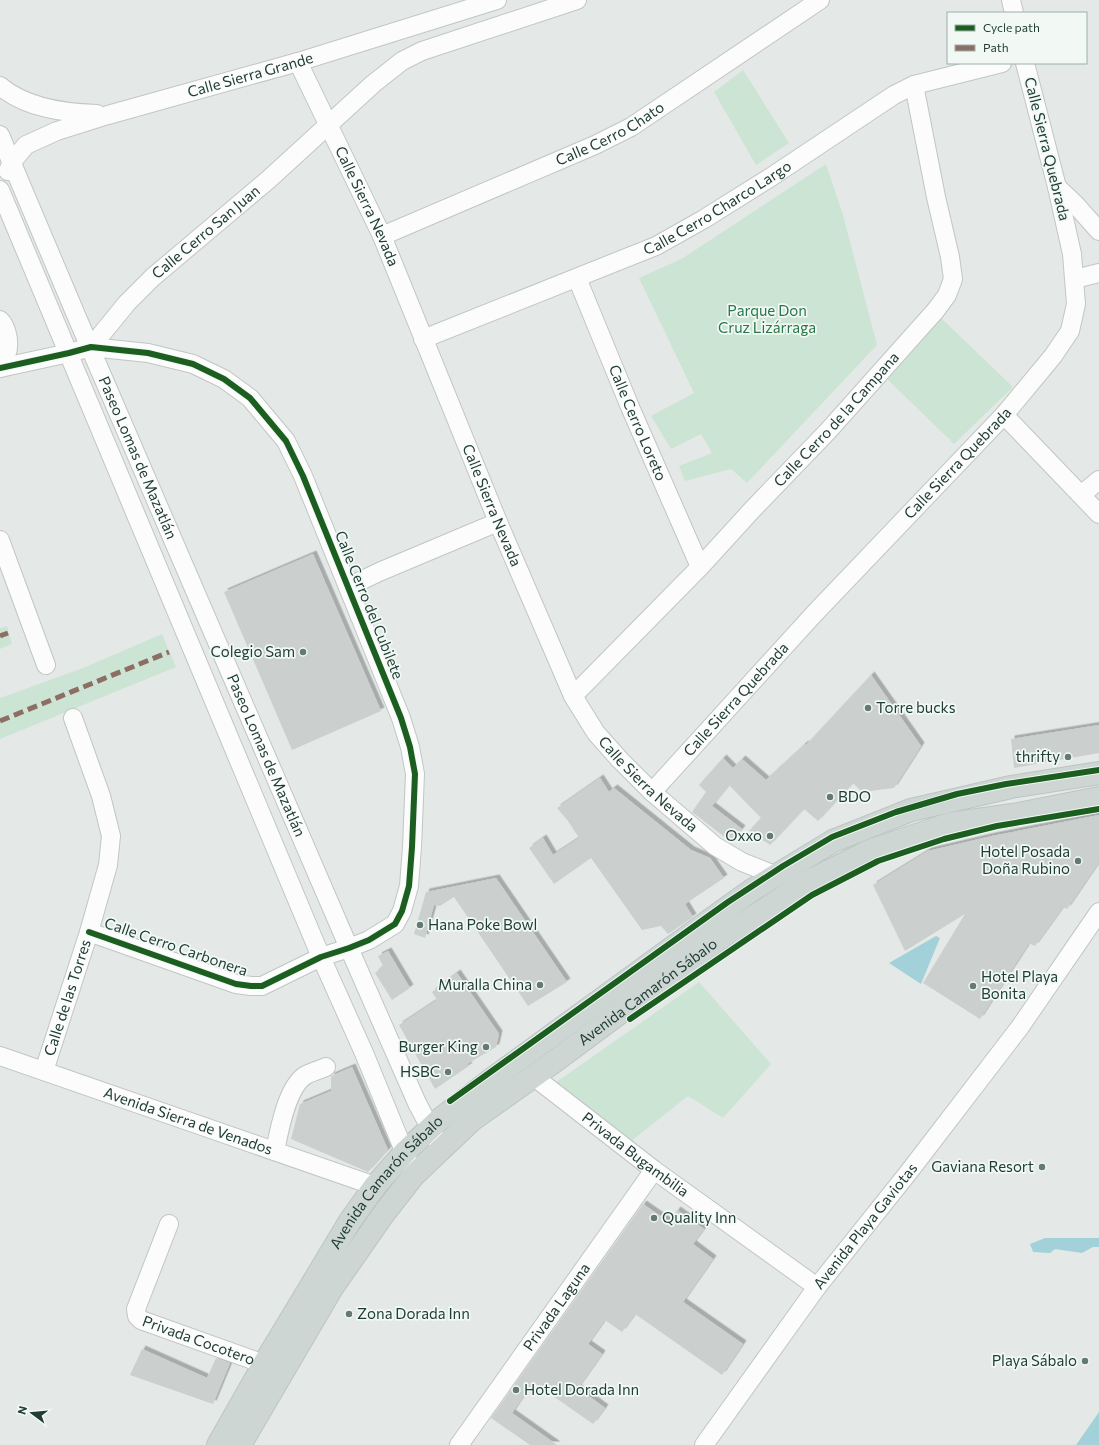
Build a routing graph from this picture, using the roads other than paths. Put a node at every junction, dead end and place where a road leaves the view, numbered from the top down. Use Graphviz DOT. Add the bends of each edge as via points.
graph roads {
  1 [pos="497,0"];
  2 [pos="577,0"];
  3 [pos="820,0"];
  4 [pos="1011,0"];
  5 [pos="1014,12"];
  6 [pos="298,62"];
  7 [pos="998,64"];
  8 [pos="1026,64"];
  9 [pos="914,85"];
  10 [pos="0,86"];
  11 [pos="108,114"];
  12 [pos="329,124"];
  13 [pos="0,135"];
  14 [pos="12,162"];
  15 [pos="1057,187"];
  16 [pos="1,197"];
  17 [pos="1099,231"];
  18 [pos="382,236"];
  19 [pos="1099,273"];
  20 [pos="577,278"];
  21 [pos="1075,279"];
  22 [pos="0,320"];
  23 [pos="423,339"];
  24 [pos="91,347"];
  25 [pos="69,353"];
  26 [pos="0,368"];
  27 [pos="1004,415"];
  28 [pos="1099,480"];
  29 [pos="1082,495"];
  30 [pos="1099,514"];
  31 [pos="498,522"];
  32 [pos="0,540"];
  33 [pos="700,567"];
  34 [pos="348,587"];
  35 [pos="46,665"];
  36 [pos="573,696"];
  37 [pos="73,718"];
  38 [pos="1099,774"];
  39 [pos="652,792"];
  40 [pos="1099,798"];
  41 [pos="777,876"];
  42 [pos="1099,912"];
  43 [pos="89,932"];
  44 [pos="349,948"];
  45 [pos="321,957"];
  46 [pos="0,1056"];
  47 [pos="326,1067"];
  48 [pos="44,1070"];
  49 [pos="533,1076"];
  50 [pos="430,1128"];
  51 [pos="441,1148"];
  52 [pos="274,1151"];
  53 [pos="405,1152"];
  54 [pos="654,1170"];
  55 [pos="414,1175"];
  56 [pos="376,1186"];
  57 [pos="169,1224"];
  58 [pos="817,1287"];
  59 [pos="264,1364"];
  60 [pos="218,1445"];
  61 [pos="240,1445"];
  62 [pos="459,1445"];
  63 [pos="704,1445"];
  1 -- 6 [label="street, Calle Sierra Grande"];
  2 -- 12 [label="street" via="415,54 373,84"];
  3 -- 18 [label="street, Calle Cerro Chato" via="631,127"];
  4 -- 5 [label="street"];
  6 -- 11 [label="street, Calle Sierra Grande"];
  6 -- 12 [label="street, Calle Sierra Nevada"];
  7 -- 9 [label="street, Calle Cerro Charco Largo"];
  8 -- 15 [label="street, Calle Sierra Quebrada"];
  9 -- 20 [label="street, Calle Cerro Charco Largo" via="894,95 771,177 656,246"];
  9 -- 33 [label="street, Calle Cerro de la Campana" via="950,257 953,279 947,295 828,432"];
  10 -- 11 [label="street" via="22,100 58,111"];
  11 -- 14 [label="street, Calle Sierra Grande" via="57,131 26,145"];
  12 -- 18 [label="street, Calle Sierra Nevada"];
  12 -- 24 [label="street, Calle Cerro San Juan" via="268,180 153,277"];
  13 -- 14 [label="street, Paseo Lomas de Mazatlán"];
  14 -- 16 [label="street, Calle Sierra Grande"];
  14 -- 24 [label="street, Paseo Lomas de Mazatlán"];
  15 -- 17 [label="street"];
  15 -- 21 [label="street, Calle Sierra Quebrada"];
  16 -- 25 [label="street, Paseo Lomas de Mazatlán"];
  18 -- 23 [label="street, Calle Sierra Nevada"];
  19 -- 21 [label="street"];
  20 -- 23 [label="street, Calle Cerro Charco Largo"];
  20 -- 33 [label="street, Calle Cerro Loreto"];
  21 -- 27 [label="street, Calle Sierra Quebrada" via="1076,304 1070,331 1054,356"];
  22 -- 26 [label="street" via="4,324 8,348"];
  23 -- 31 [label="street, Calle Sierra Nevada"];
  24 -- 25 [label="street"];
  24 -- 34 [label="street, Calle Cerro del Cubilete" via="148,353 192,364 224,379 250,398 286,441"];
  24 -- 44 [label="street, Paseo Lomas de Mazatlán"];
  25 -- 26 [label="street"];
  25 -- 45 [label="street, Paseo Lomas de Mazatlán"];
  27 -- 29 [label="street"];
  27 -- 39 [label="street, Calle Sierra Quebrada" via="814,614"];
  28 -- 29 [label="street"];
  29 -- 30 [label="street"];
  31 -- 34 [label="street"];
  31 -- 36 [label="street, Calle Sierra Nevada"];
  32 -- 35 [label="street"];
  33 -- 36 [label="street, Calle Cerro de la Campana"];
  34 -- 44 [label="street, Calle Cerro del Cubilete" via="401,718 415,774 409,886 402,911 396,924"];
  36 -- 39 [label="street, Calle Sierra Nevada" via="596,733"];
  37 -- 43 [label="street, Calle de las Torres" via="101,796 111,836 108,865"];
  38 -- 41 [label="main road, Avenida Camarón Sábalo" via="1011,788 911,810 833,841"];
  39 -- 41 [label="street, Calle Sierra Nevada" via="715,846 742,862"];
  40 -- 49 [label="main road, Avenida Camarón Sábalo" via="1013,815 949,824 869,851 805,883 718,940"];
  41 -- 50 [label="main road, Avenida Camarón Sábalo" via="724,910 492,1079"];
  42 -- 58 [label="street, Avenida Playa Gaviotas" via="1020,1027"];
  43 -- 45 [label="street, Calle Cerro Carbonera" via="236,984 251,986 262,986"];
  43 -- 48 [label="street, Calle de las Torres"];
  44 -- 45 [label="street, Calle Cerro del Cubilete"];
  44 -- 50 [label="street, Paseo Lomas de Mazatlán"];
  45 -- 53 [label="street, Paseo Lomas de Mazatlán"];
  46 -- 48 [label="street, Avenida Sierra de Venados"];
  47 -- 52 [label="street" via="304,1076 292,1091 282,1116"];
  48 -- 52 [label="street, Avenida Sierra de Venados"];
  49 -- 51 [label="main road, Avenida Camarón Sábalo" via="472,1120"];
  49 -- 54 [label="street, Privada Bugambilia"];
  50 -- 51 [label="street, Paseo Lomas de Mazatlán"];
  50 -- 53 [label="main road, Avenida Camarón Sábalo"];
  51 -- 55 [label="main road, Avenida Camarón Sábalo"];
  52 -- 56 [label="street, Avenida Sierra de Venados"];
  53 -- 55 [label="street, Paseo Lomas de Mazatlán"];
  53 -- 56 [label="main road, Avenida Camarón Sábalo"];
  54 -- 58 [label="street, Privada Bugambilia"];
  54 -- 62 [label="street, Privada Laguna"];
  55 -- 61 [label="main road, Avenida Camarón Sábalo" via="332,1288"];
  56 -- 59 [label="main road, Avenida Camarón Sábalo" via="350,1221"];
  57 -- 59 [label="street, Privada Cocotero" via="136,1310 137,1316 141,1320"];
  58 -- 63 [label="street, Avenida Playa Gaviotas"];
  59 -- 60 [label="main road, Avenida Camarón Sábalo"];
}
